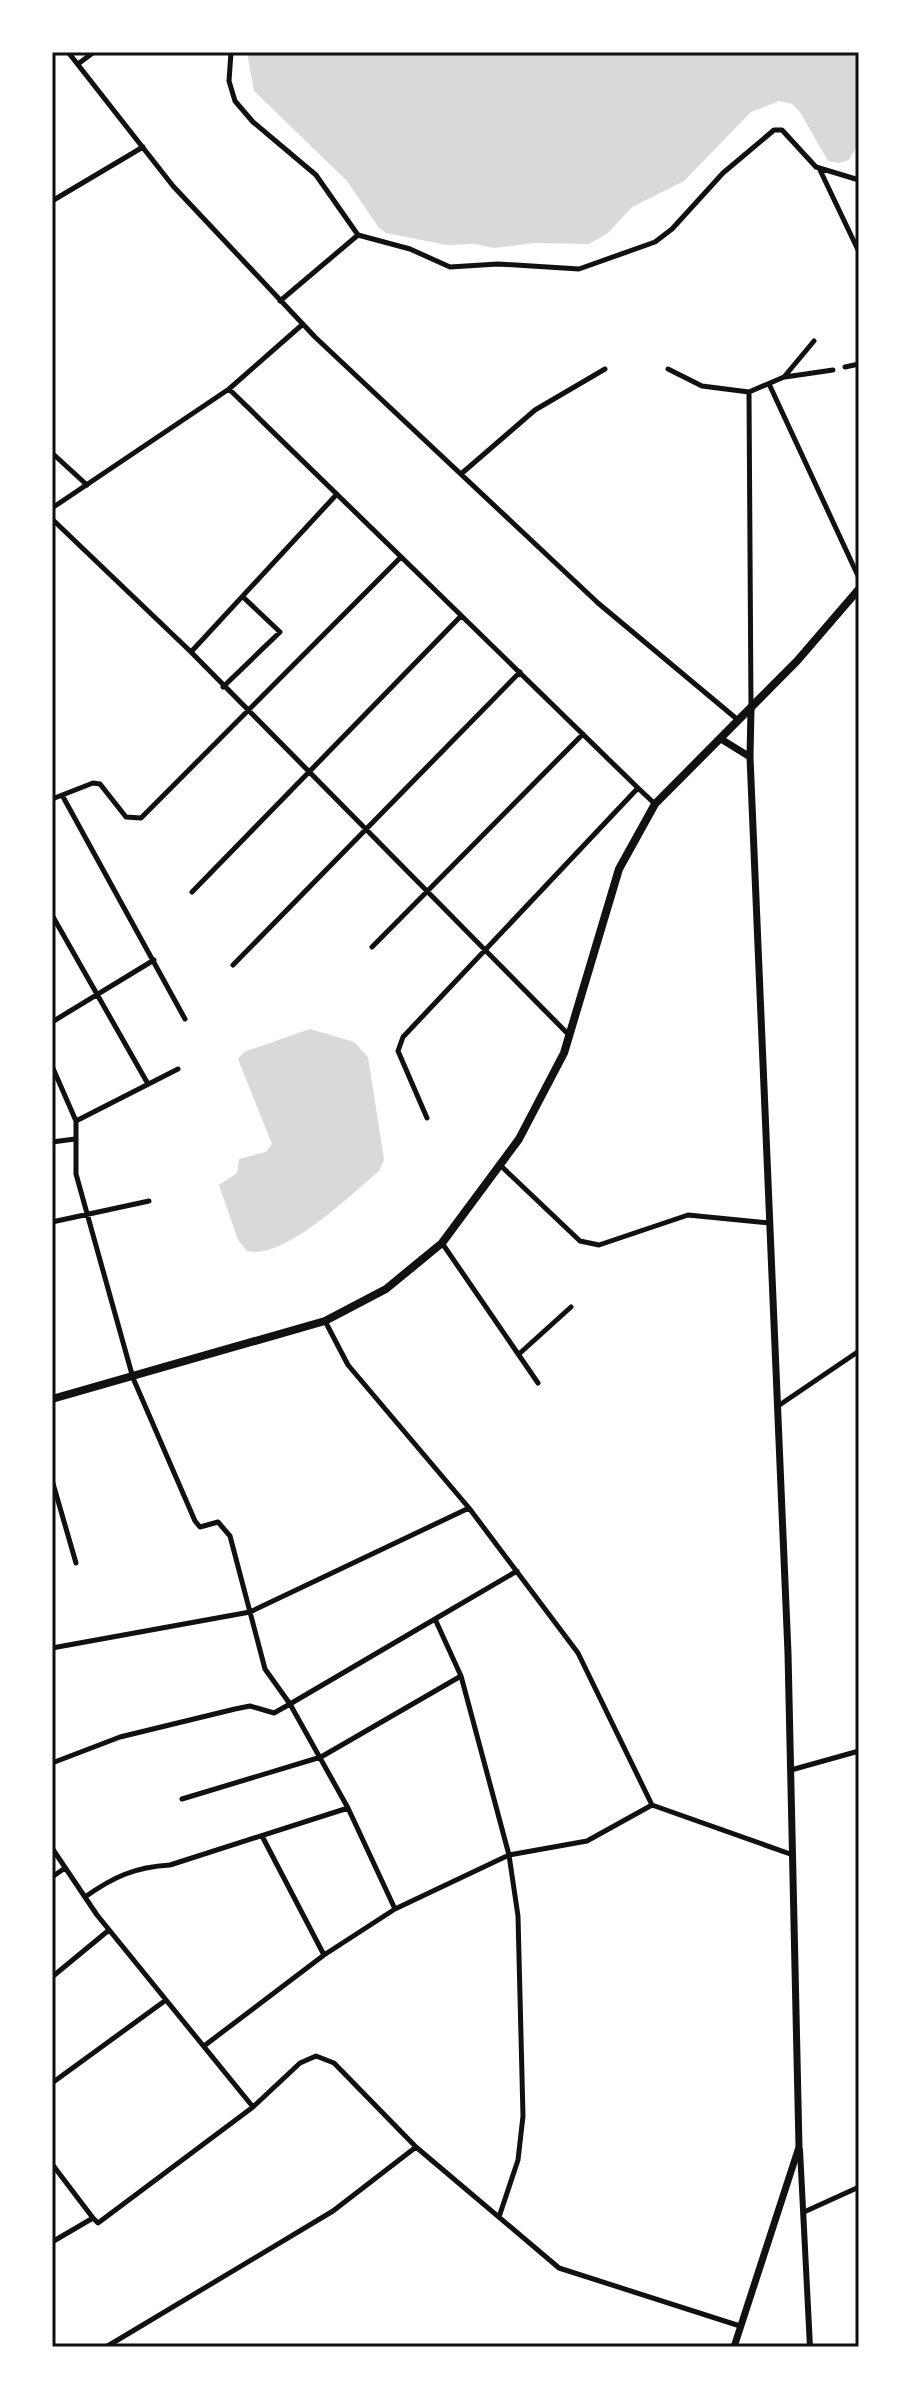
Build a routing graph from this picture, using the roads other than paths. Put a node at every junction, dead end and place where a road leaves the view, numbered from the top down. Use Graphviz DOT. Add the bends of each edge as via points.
graph roads {
  1 [pos="68,52"];
  2 [pos="94,52"];
  3 [pos="231,52"];
  4 [pos="78,64"];
  5 [pos="143,147"];
  6 [pos="819,168"];
  7 [pos="859,180"];
  8 [pos="52,201"];
  9 [pos="358,235"];
  10 [pos="859,252"];
  11 [pos="280,301"];
  12 [pos="303,324"];
  13 [pos="814,341"];
  14 [pos="859,364"];
  15 [pos="845,367"];
  16 [pos="605,369"];
  17 [pos="668,369"];
  18 [pos="833,370"];
  19 [pos="784,377"];
  20 [pos="770,386"];
  21 [pos="229,389"];
  22 [pos="749,392"];
  23 [pos="52,453"];
  24 [pos="461,474"];
  25 [pos="87,485"];
  26 [pos="337,494"];
  27 [pos="52,508"];
  28 [pos="52,519"];
  29 [pos="401,557"];
  30 [pos="859,578"];
  31 [pos="859,589"];
  32 [pos="243,597"];
  33 [pos="461,616"];
  34 [pos="191,652"];
  35 [pos="520,672"];
  36 [pos="223,687"];
  37 [pos="751,709"];
  38 [pos="245,710"];
  39 [pos="739,721"];
  40 [pos="583,734"];
  41 [pos="721,739"];
  42 [pos="750,757"];
  43 [pos="308,770"];
  44 [pos="638,788"];
  45 [pos="62,795"];
  46 [pos="52,799"];
  47 [pos="655,804"];
  48 [pos="366,830"];
  49 [pos="429,891"];
  50 [pos="192,892"];
  51 [pos="52,915"];
  52 [pos="372,947"];
  53 [pos="486,949"];
  54 [pos="154,960"];
  55 [pos="233,965"];
  56 [pos="96,993"];
  57 [pos="185,1019"];
  58 [pos="52,1022"];
  59 [pos="570,1035"];
  60 [pos="52,1066"];
  61 [pos="178,1069"];
  62 [pos="148,1084"];
  63 [pos="427,1118"];
  64 [pos="76,1121"];
  65 [pos="75,1139"];
  66 [pos="52,1142"];
  67 [pos="500,1165"];
  68 [pos="149,1201"];
  69 [pos="85,1216"];
  70 [pos="52,1222"];
  71 [pos="770,1223"];
  72 [pos="442,1243"];
  73 [pos="571,1307"];
  74 [pos="325,1321"];
  75 [pos="859,1351"];
  76 [pos="519,1354"];
  77 [pos="133,1378"];
  78 [pos="538,1383"];
  79 [pos="52,1399"];
  80 [pos="778,1407"];
  81 [pos="52,1480"];
  82 [pos="469,1508"];
  83 [pos="76,1563"];
  84 [pos="517,1571"];
  85 [pos="250,1612"];
  86 [pos="435,1619"];
  87 [pos="52,1648"];
  88 [pos="461,1676"];
  89 [pos="290,1704"];
  90 [pos="859,1751"];
  91 [pos="321,1757"];
  92 [pos="52,1763"];
  93 [pos="791,1770"];
  94 [pos="182,1799"];
  95 [pos="652,1805"];
  96 [pos="348,1808"];
  97 [pos="262,1836"];
  98 [pos="52,1848"];
  99 [pos="509,1855"];
  100 [pos="794,1855"];
  101 [pos="65,1868"];
  102 [pos="52,1877"];
  103 [pos="85,1897"];
  104 [pos="395,1909"];
  105 [pos="109,1930"];
  106 [pos="324,1955"];
  107 [pos="52,1977"];
  108 [pos="166,2000"];
  109 [pos="204,2046"];
  110 [pos="52,2083"];
  111 [pos="253,2107"];
  112 [pos="416,2147"];
  113 [pos="799,2147"];
  114 [pos="52,2164"];
  115 [pos="859,2187"];
  116 [pos="804,2212"];
  117 [pos="499,2217"];
  118 [pos="93,2218"];
  119 [pos="52,2242"];
  120 [pos="740,2326"];
  121 [pos="106,2347"];
  122 [pos="734,2347"];
  123 [pos="810,2347"];
  1 -- 4 [label="street"];
  2 -- 4 [label="street"];
  3 -- 9 [label="street" via="229,81 235,101 316,175"];
  4 -- 5 [label="street"];
  5 -- 8 [label="street"];
  5 -- 11 [label="street"];
  6 -- 7 [label="street"];
  6 -- 9 [label="street" via="782,130 774,130 723,173 663,236 579,269 450,267"];
  6 -- 10 [label="street"];
  9 -- 11 [label="street"];
  11 -- 12 [label="street"];
  12 -- 21 [label="street"];
  12 -- 24 [label="street"];
  13 -- 19 [label="street"];
  14 -- 15 [label="street"];
  16 -- 24 [label="street" via="535,410"];
  17 -- 22 [label="street" via="702,386"];
  18 -- 19 [label="street"];
  19 -- 20 [label="street"];
  20 -- 22 [label="street"];
  20 -- 30 [label="street"];
  21 -- 25 [label="street"];
  21 -- 26 [label="street"];
  22 -- 37 [label="street"];
  23 -- 25 [label="street"];
  24 -- 39 [label="street" via="598,603"];
  25 -- 27 [label="street"];
  26 -- 29 [label="street"];
  26 -- 32 [label="street"];
  28 -- 34 [label="street"];
  29 -- 33 [label="street"];
  29 -- 38 [label="street"];
  31 -- 37 [label="highway"];
  32 -- 34 [label="street"];
  32 -- 36 [label="street" via="280,632"];
  33 -- 35 [label="street"];
  33 -- 43 [label="street"];
  34 -- 36 [label="street"];
  35 -- 40 [label="street"];
  35 -- 48 [label="street"];
  36 -- 38 [label="street"];
  37 -- 39 [label="highway"];
  37 -- 42 [label="main road"];
  38 -- 43 [label="street"];
  38 -- 45 [label="street" via="141,818 126,817 100,784"];
  39 -- 41 [label="highway"];
  40 -- 44 [label="street"];
  40 -- 49 [label="street"];
  41 -- 42 [label="main road"];
  41 -- 47 [label="highway"];
  42 -- 71 [label="main road"];
  43 -- 48 [label="street"];
  43 -- 50 [label="street"];
  44 -- 47 [label="street"];
  44 -- 53 [label="street"];
  45 -- 46 [label="street"];
  45 -- 54 [label="street"];
  47 -- 59 [label="highway" via="619,869"];
  48 -- 49 [label="street"];
  48 -- 55 [label="street"];
  49 -- 52 [label="street"];
  49 -- 53 [label="street"];
  51 -- 56 [label="street"];
  53 -- 59 [label="street"];
  53 -- 63 [label="street" via="399,1044"];
  54 -- 56 [label="street"];
  54 -- 57 [label="street"];
  56 -- 58 [label="street"];
  56 -- 62 [label="street"];
  59 -- 67 [label="highway"];
  60 -- 64 [label="street"];
  61 -- 62 [label="street"];
  62 -- 64 [label="street"];
  64 -- 65 [label="street"];
  65 -- 66 [label="street"];
  65 -- 69 [label="street"];
  67 -- 71 [label="street" via="588,1245 688,1215"];
  67 -- 72 [label="highway"];
  68 -- 69 [label="street"];
  69 -- 70 [label="street"];
  69 -- 77 [label="street"];
  71 -- 80 [label="main road"];
  72 -- 74 [label="highway" via="386,1289"];
  72 -- 76 [label="street"];
  73 -- 76 [label="street"];
  74 -- 77 [label="highway"];
  74 -- 82 [label="street" via="348,1365"];
  75 -- 80 [label="street"];
  76 -- 78 [label="street"];
  77 -- 79 [label="highway"];
  77 -- 85 [label="street" via="195,1521 200,1527 218,1522 230,1536"];
  80 -- 93 [label="main road"];
  81 -- 83 [label="street"];
  82 -- 84 [label="street"];
  82 -- 85 [label="street"];
  84 -- 86 [label="street"];
  84 -- 95 [label="street" via="578,1653"];
  85 -- 87 [label="street"];
  85 -- 89 [label="street" via="265,1669"];
  86 -- 88 [label="street"];
  86 -- 89 [label="street"];
  88 -- 91 [label="street"];
  88 -- 99 [label="street"];
  89 -- 91 [label="street"];
  89 -- 92 [label="street" via="274,1713 250,1706 151,1729"];
  90 -- 93 [label="street"];
  91 -- 94 [label="street"];
  91 -- 96 [label="street"];
  93 -- 100 [label="main road"];
  95 -- 99 [label="street" via="587,1841"];
  95 -- 100 [label="street"];
  96 -- 97 [label="street"];
  96 -- 104 [label="street"];
  97 -- 103 [label="street" via="170,1865 116,1875"];
  97 -- 106 [label="street"];
  98 -- 101 [label="street"];
  99 -- 104 [label="street"];
  99 -- 117 [label="street" via="522,1955 523,2116 518,2160"];
  100 -- 113 [label="main road"];
  101 -- 102 [label="street"];
  101 -- 103 [label="street"];
  103 -- 105 [label="street"];
  104 -- 106 [label="street"];
  105 -- 107 [label="street"];
  105 -- 108 [label="street"];
  106 -- 109 [label="street"];
  108 -- 109 [label="street"];
  108 -- 110 [label="street"];
  109 -- 111 [label="street"];
  111 -- 112 [label="street" via="300,2063 316,2056 334,2063"];
  111 -- 118 [label="street" via="98,2223"];
  112 -- 117 [label="street"];
  112 -- 121 [label="street" via="333,2211"];
  113 -- 116 [label="street"];
  113 -- 120 [label="main road"];
  114 -- 118 [label="street"];
  115 -- 116 [label="street"];
  116 -- 123 [label="street"];
  117 -- 120 [label="street" via="559,2268"];
  118 -- 119 [label="street"];
  120 -- 122 [label="main road"];
}
